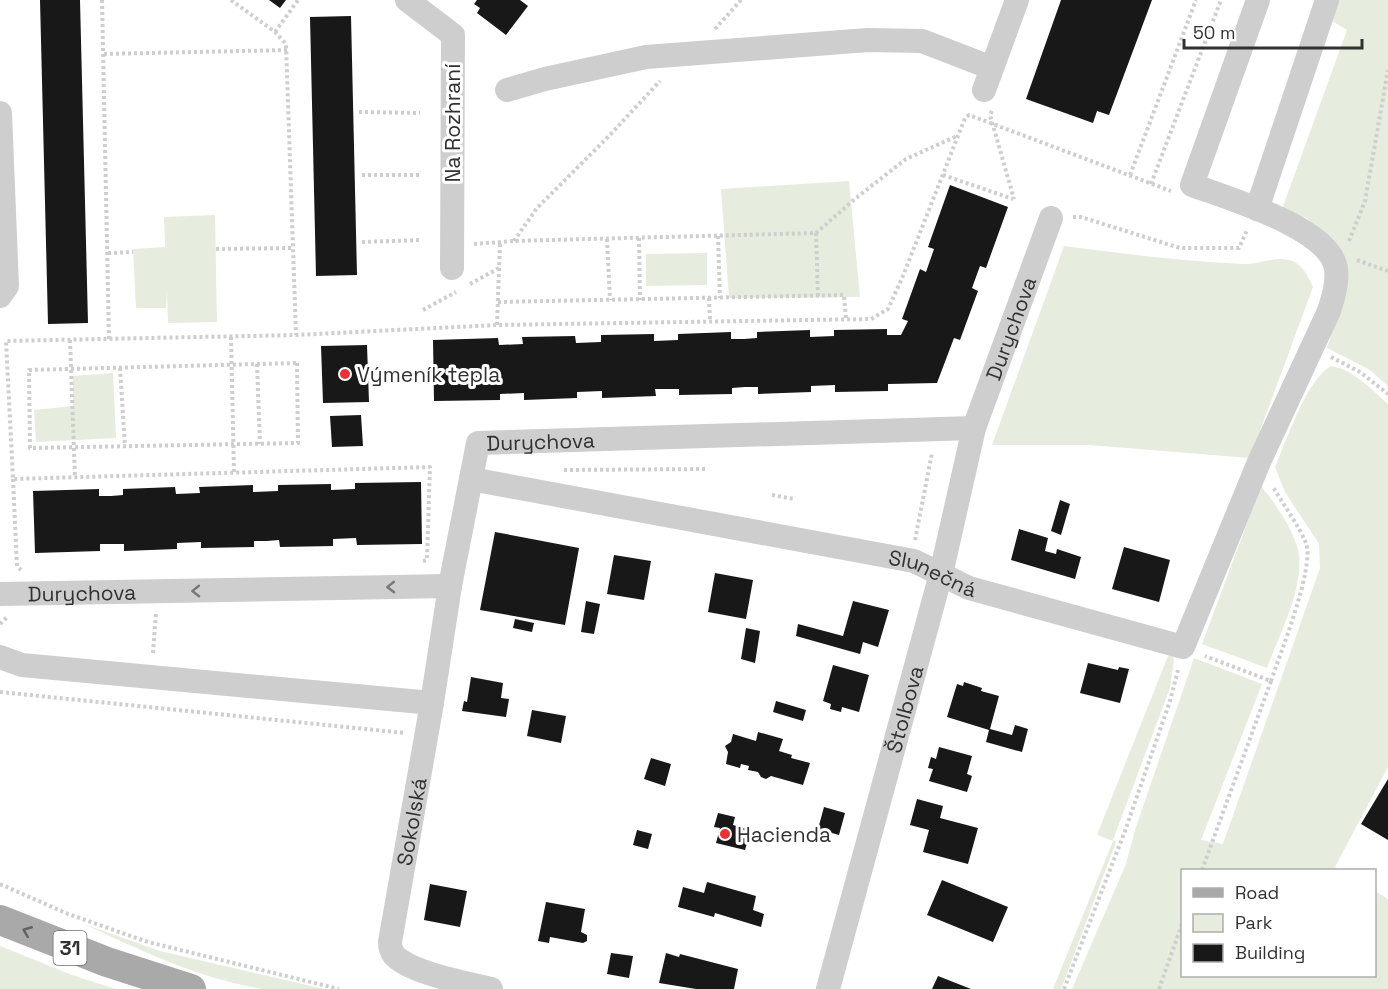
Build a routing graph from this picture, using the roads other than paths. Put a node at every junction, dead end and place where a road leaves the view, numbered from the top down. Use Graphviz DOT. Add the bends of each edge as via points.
graph roads {
  1 [pos="407,0"];
  2 [pos="1017,0"];
  3 [pos="1258,0"];
  4 [pos="1327,0"];
  5 [pos="507,90"];
  6 [pos="0,113"];
  7 [pos="1257,209"];
  8 [pos="1051,218"];
  9 [pos="452,257"];
  10 [pos="0,296"];
  11 [pos="974,428"];
  12 [pos="471,479"];
  13 [pos="932,569"];
  14 [pos="450,586"];
  15 [pos="0,594"];
  16 [pos="0,657"];
  17 [pos="432,703"];
  18 [pos="0,920"];
  19 [pos="191,989"];
  20 [pos="491,989"];
  21 [pos="828,989"];
  1 -- 9 [label="street, Na Rozhraní" via="453,35"];
  2 -- 5 [label="street" via="988,79 922,41 868,40 646,57"];
  3 -- 7 [label="street" via="1192,185"];
  4 -- 7 [label="street"];
  6 -- 10 [label="street" via="7,286"];
  7 -- 13 [label="street, Slunečná" via="1311,235 1327,250 1336,269 1334,296 1261,457 1183,647 969,588"];
  8 -- 11 [label="street, Durychova"];
  11 -- 12 [label="street, Durychova" via="478,443"];
  11 -- 13 [label="street, Štolbova"];
  12 -- 13 [label="street, Slunečná"];
  12 -- 14 [label="street, Durychova"];
  13 -- 21 [label="street, Štolbova"];
  14 -- 15 [label="street, Durychova, one-way"];
  14 -- 17 [label="street, Sokolská"];
  16 -- 17 [label="street" via="22,665"];
  17 -- 20 [label="street, Sokolská" via="391,949 396,957 420,970"];
  19 -- 18 [label="main road, 31, one-way" via="107,962"];
}
